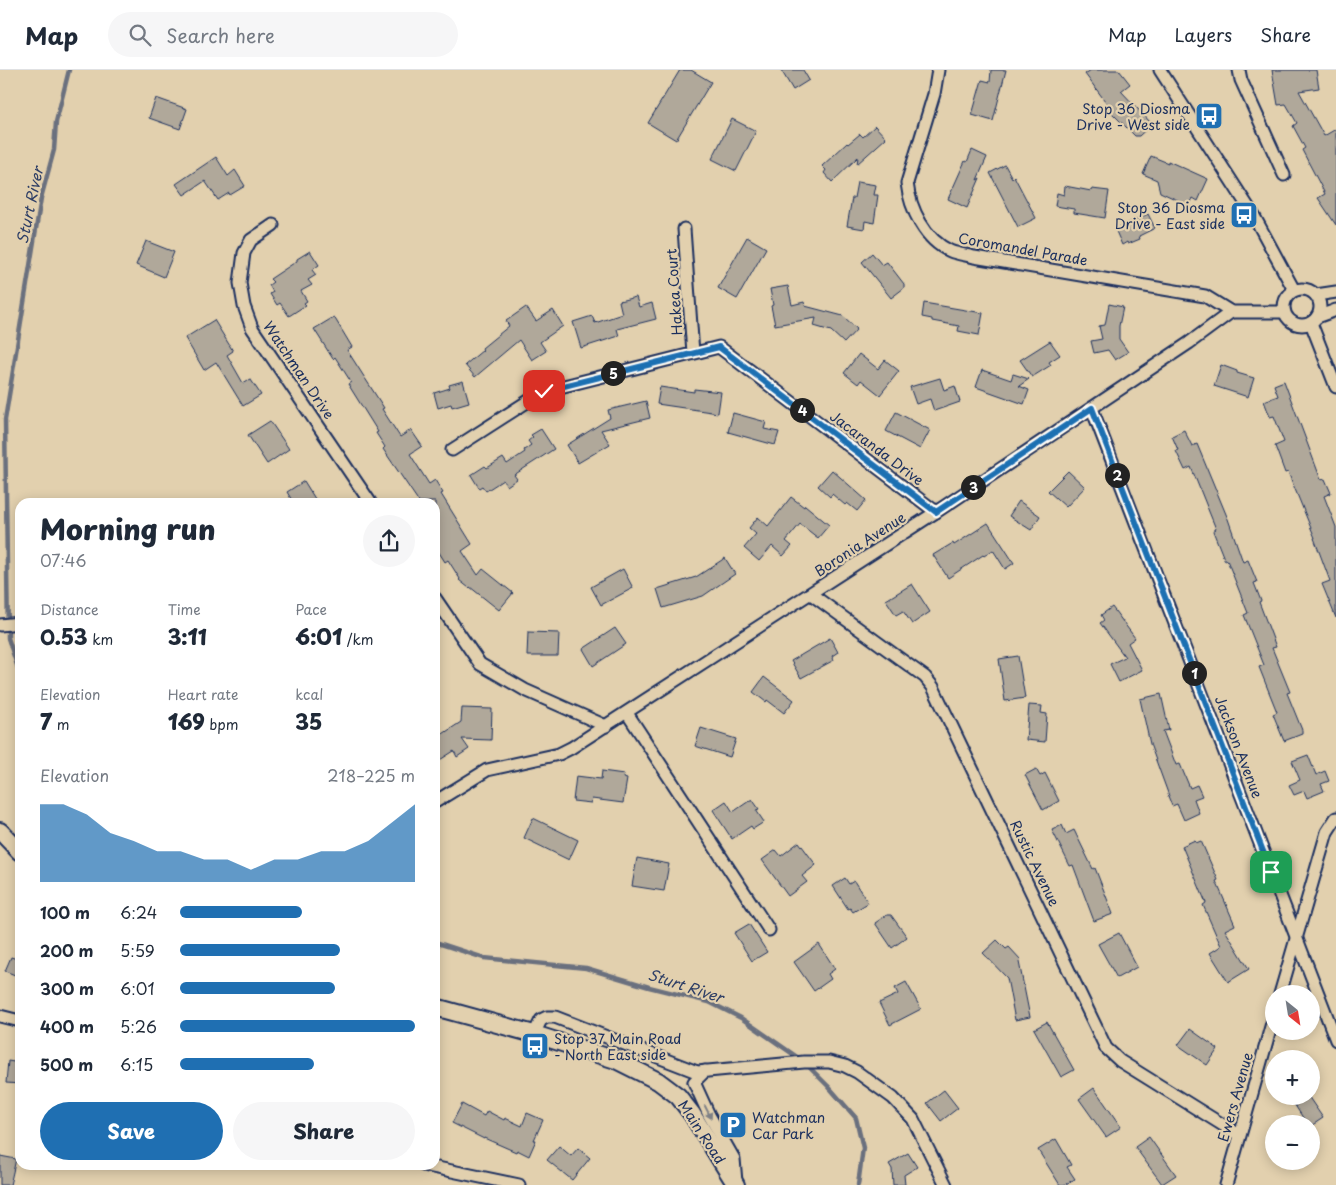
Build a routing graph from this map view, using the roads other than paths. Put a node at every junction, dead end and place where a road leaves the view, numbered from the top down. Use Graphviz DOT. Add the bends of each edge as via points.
graph roads {
  1 [pos="938,70"];
  2 [pos="1160,70"];
  3 [pos="1239,70"];
  4 [pos="1284,175"];
  5 [pos="273,225"];
  6 [pos="684,230"];
  7 [pos="1294,290"];
  8 [pos="1336,292"];
  9 [pos="1316,295"];
  10 [pos="1336,310"];
  11 [pos="1231,312"];
  12 [pos="1284,312"];
  13 [pos="1314,320"];
  14 [pos="694,353"];
  15 [pos="1336,387"];
  16 [pos="1092,408"];
  17 [pos="452,450"];
  18 [pos="367,498"];
  19 [pos="936,512"];
  20 [pos="810,594"];
  21 [pos="440,605"];
  22 [pos="15,623"];
  23 [pos="0,625"];
  24 [pos="627,713"];
  25 [pos="606,726"];
  26 [pos="440,799"];
  27 [pos="1336,818"];
  28 [pos="0,831"];
  29 [pos="15,847"];
  30 [pos="769,930"];
  31 [pos="1296,938"];
  32 [pos="1283,985"];
  33 [pos="440,1009"];
  34 [pos="0,1016"];
  35 [pos="15,1020"];
  36 [pos="534,1034"];
  37 [pos="1267,1040"];
  38 [pos="1336,1040"];
  39 [pos="705,1071"];
  40 [pos="1240,1135"];
  41 [pos="440,1169"];
  42 [pos="519,1185"];
  43 [pos="736,1185"];
  44 [pos="946,1185"];
  45 [pos="1226,1185"];
  1 -- 11 [label="street, Coromandel Parade" via="907,183 908,194 930,237 952,252 974,257 1206,296"];
  2 -- 7 [label="street" via="1254,216"];
  3 -- 4 [label="street" via="1240,80"];
  5 -- 18 [label="street, Watchman Drive" via="251,240 244,253 240,283 244,306 252,328"];
  6 -- 14 [label="street, Hakea Court"];
  7 -- 9 [label="street" via="1306,289"];
  7 -- 12 [label="street" via="1286,297"];
  8 -- 9 [label="street"];
  9 -- 13 [label="street" via="1320,312"];
  10 -- 13 [label="street"];
  11 -- 12 [label="street"];
  11 -- 16 [label="street, Boronia Avenue"];
  12 -- 13 [label="street" via="1295,324 1306,325"];
  13 -- 15 [label="street"];
  14 -- 17 [label="street, Jacaranda Drive" via="544,391"];
  14 -- 19 [label="street, Jacaranda Drive" via="719,347"];
  16 -- 19 [label="street, Boronia Avenue"];
  16 -- 31 [label="street, Jackson Avenue"];
  19 -- 20 [label="street, Boronia Avenue"];
  20 -- 24 [label="street, Boronia Avenue"];
  20 -- 40 [label="street, Rustic Avenue" via="934,686 1106,1048 1120,1062"];
  21 -- 25 [label="street" via="480,664 525,690"];
  22 -- 23 [label="street"];
  24 -- 25 [label="street, Boronia Avenue"];
  24 -- 30 [label="street"];
  25 -- 26 [label="street, Boronia Avenue" via="559,754 487,770"];
  27 -- 31 [label="street" via="1327,832"];
  28 -- 29 [label="main road"];
  31 -- 32 [label="street"];
  31 -- 38 [label="street, Jackson Avenue"];
  33 -- 36 [label="main road, Main Road"];
  34 -- 35 [label="street"];
  36 -- 39 [label="street" via="542,1020 555,1017 697,1072"];
  36 -- 43 [label="main road, Main Road" via="616,1060 658,1081 678,1096 692,1114"];
  37 -- 40 [label="street, Ewers Avenue"];
  39 -- 43 [label="street, one-way" via="694,1082 734,1159"];
  39 -- 44 [label="street" via="787,1063 829,1062 845,1066 894,1098 913,1119"];
  40 -- 45 [label="street, Ewers Avenue"];
  41 -- 42 [label="street"];
}
